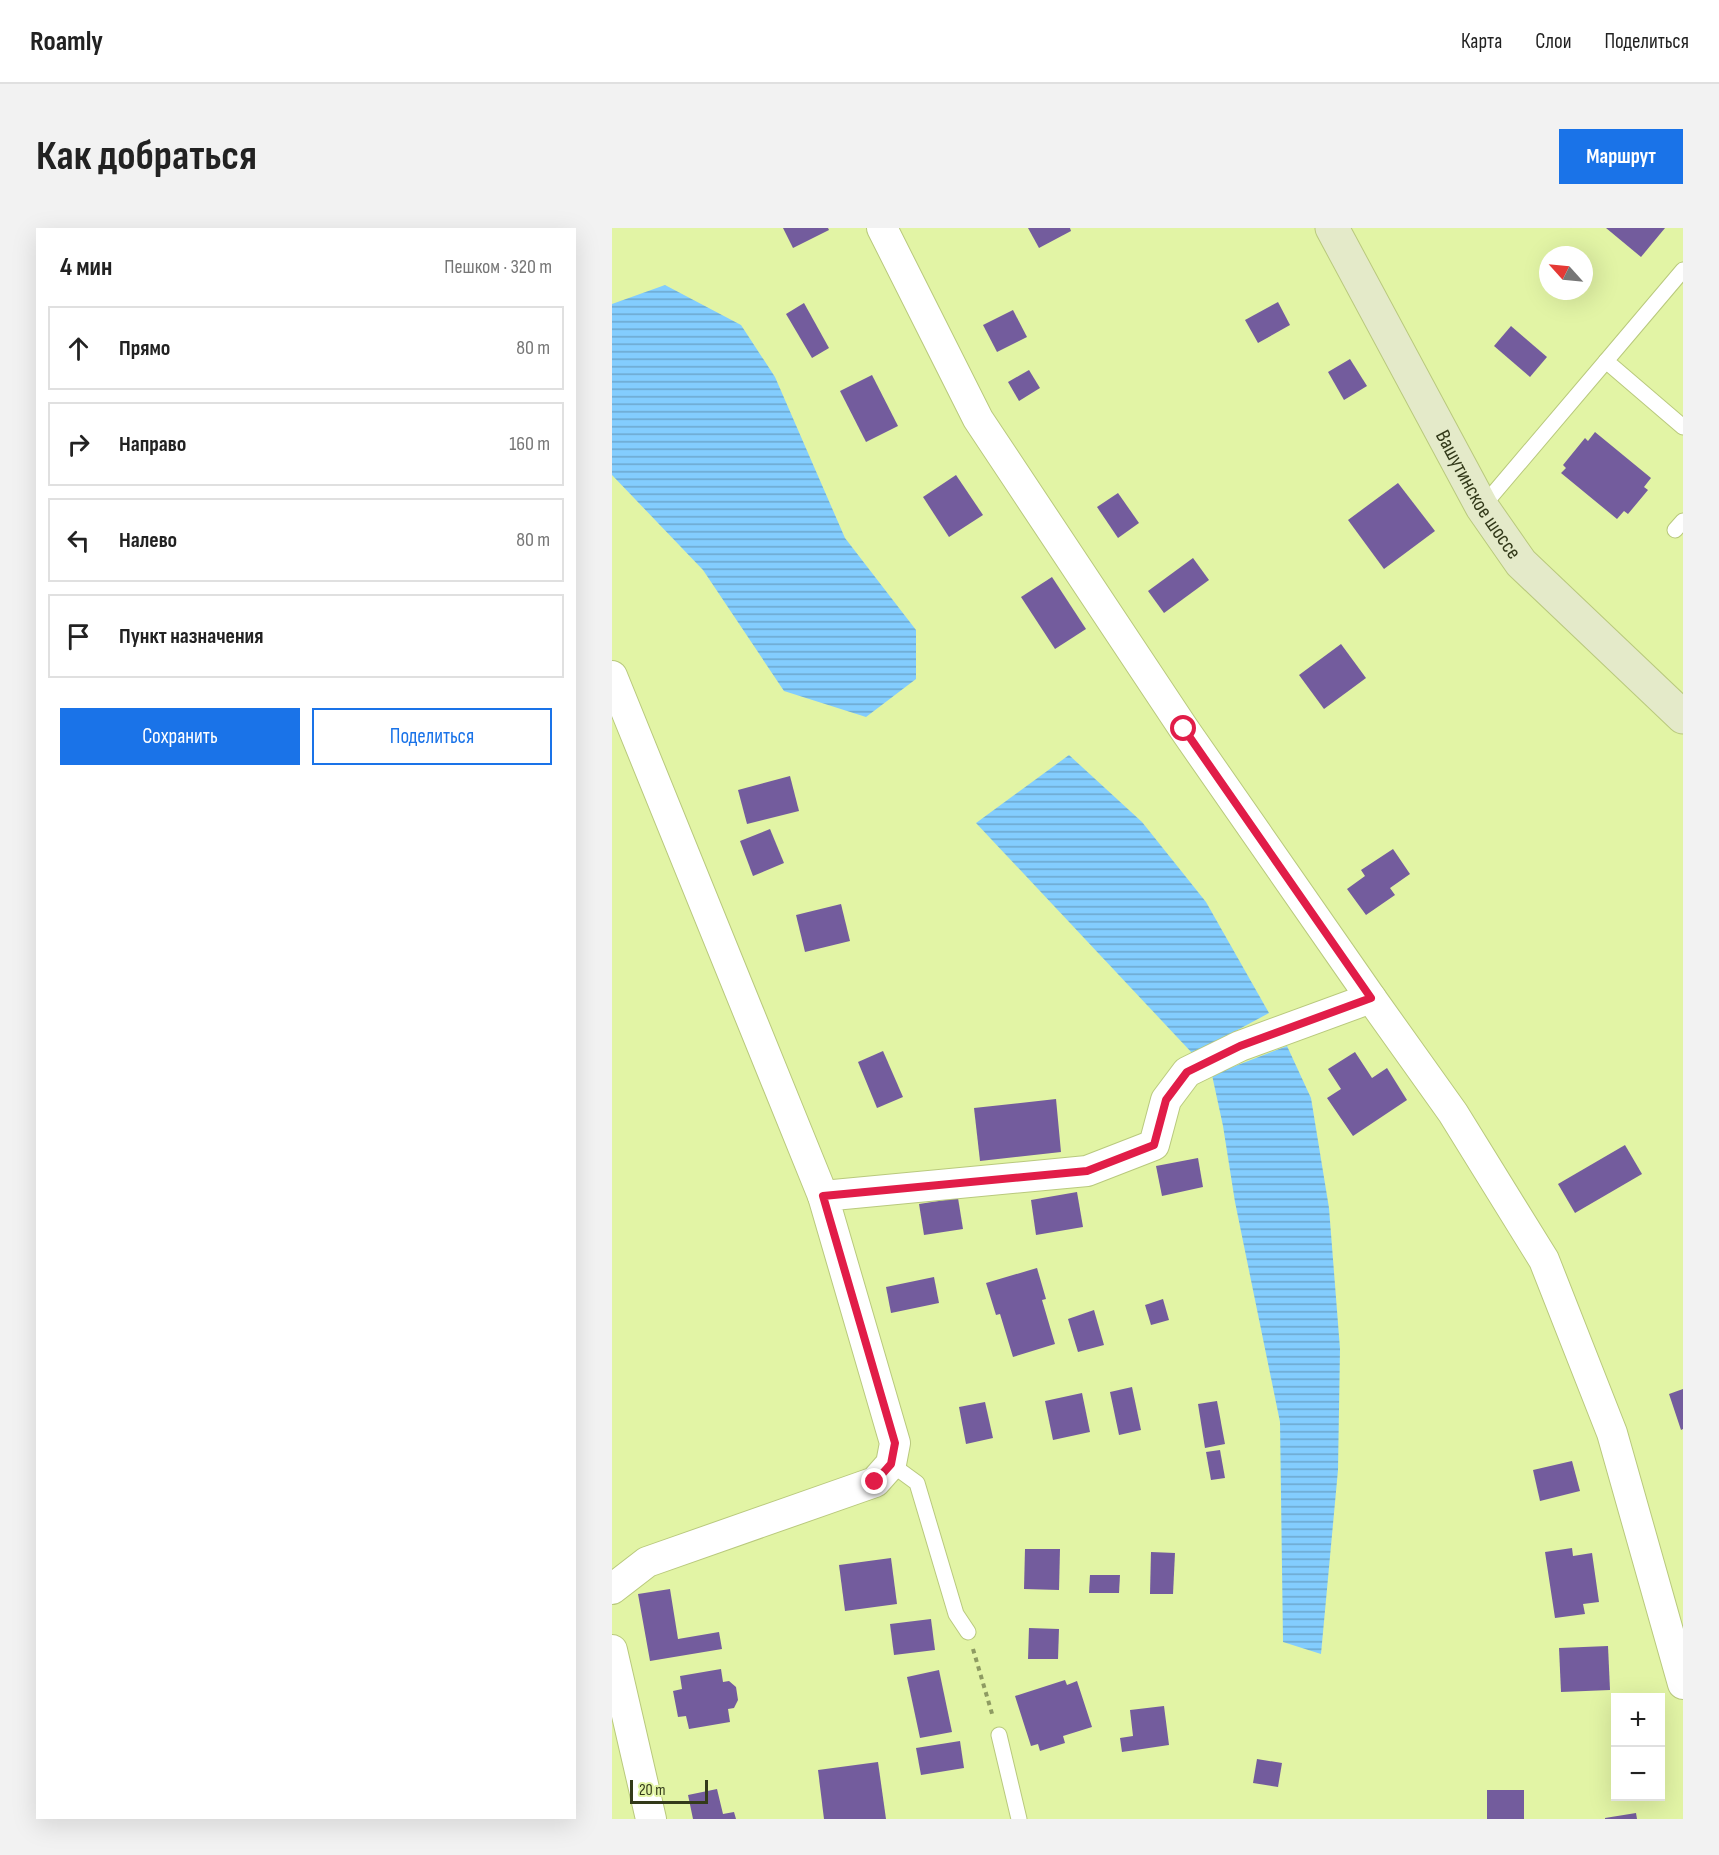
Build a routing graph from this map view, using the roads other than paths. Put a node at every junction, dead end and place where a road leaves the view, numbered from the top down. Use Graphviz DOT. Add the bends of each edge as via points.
graph roads {
  1 [pos="882,228"];
  2 [pos="1332,228"];
  3 [pos="1683,270"];
  4 [pos="1606,361"];
  5 [pos="1683,428"];
  6 [pos="1482,507"];
  7 [pos="612,676"];
  8 [pos="1683,717"];
  9 [pos="1371,998"];
  10 [pos="823,1196"];
  11 [pos="891,1464"];
  12 [pos="612,1589"];
  13 [pos="968,1632"];
  14 [pos="612,1650"];
  15 [pos="1683,1684"];
  16 [pos="999,1735"];
  17 [pos="651,1819"];
  18 [pos="1019,1819"];
  1 -- 9 [label="street" via="978,419 1184,729"];
  2 -- 6 [label="street, Вашутинское шоссе"];
  3 -- 4 [label="lane"];
  4 -- 5 [label="lane"];
  4 -- 6 [label="lane"];
  6 -- 8 [label="street, Вашутинское шоссе" via="1521,563"];
  7 -- 10 [label="street"];
  9 -- 10 [label="street" via="1240,1046 1187,1072 1166,1100 1154,1145 1087,1171"];
  9 -- 15 [label="street" via="1453,1113 1544,1260 1612,1433"];
  10 -- 11 [label="street" via="895,1443"];
  11 -- 12 [label="street" via="875,1482 647,1562"];
  11 -- 13 [label="lane" via="917,1483 956,1614"];
  14 -- 17 [label="street"];
  16 -- 18 [label="lane"];
}
